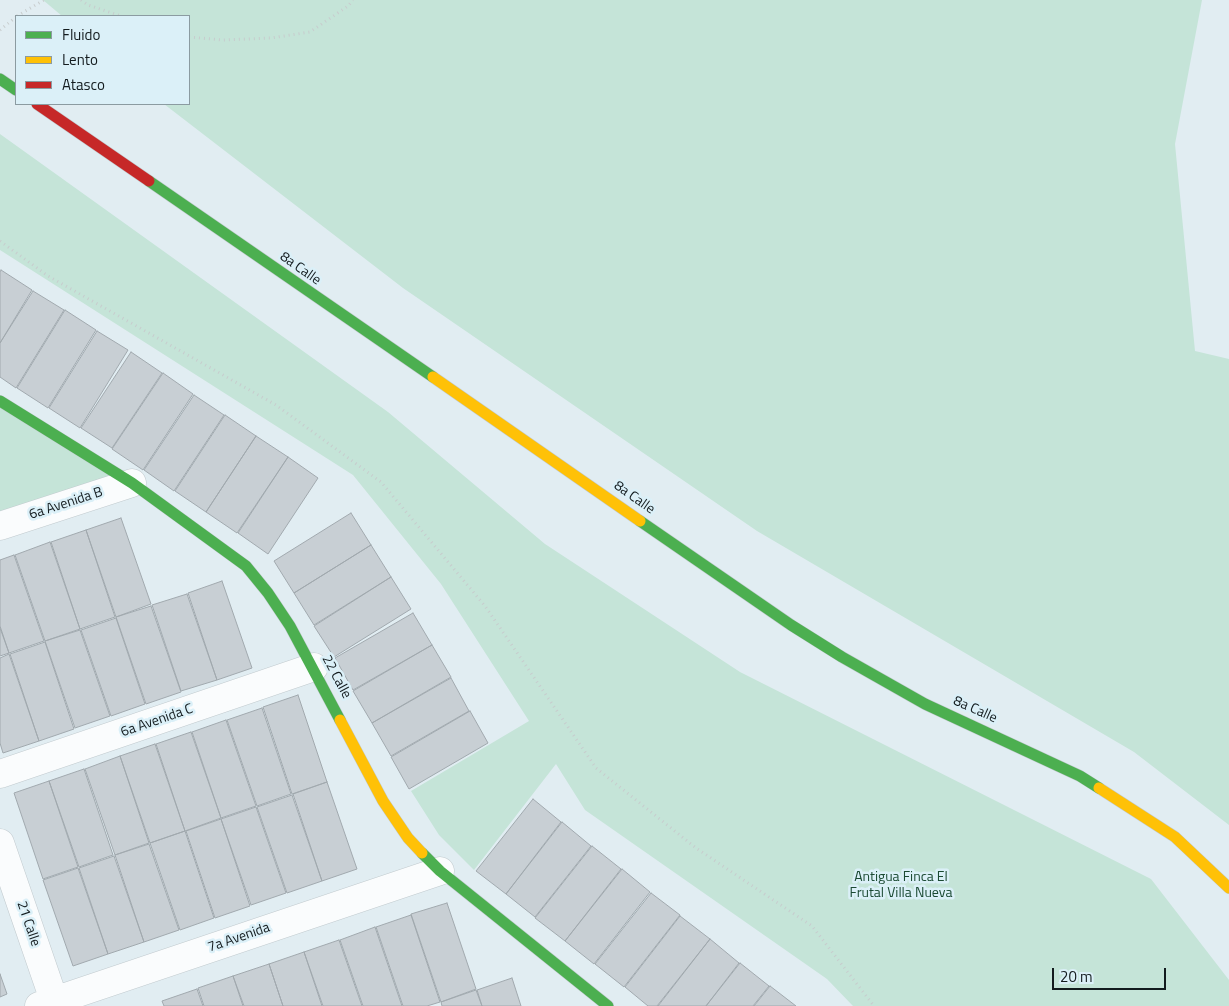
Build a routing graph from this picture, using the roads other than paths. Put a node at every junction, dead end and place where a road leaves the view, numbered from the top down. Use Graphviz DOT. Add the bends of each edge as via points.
graph roads {
  1 [pos="0,79"];
  2 [pos="15,89"];
  3 [pos="37,105"];
  4 [pos="0,400"];
  5 [pos="132,483"];
  6 [pos="0,526"];
  7 [pos="314,667"];
  8 [pos="0,774"];
  9 [pos="0,843"];
  10 [pos="440,871"];
  11 [pos="1229,888"];
  12 [pos="50,1004"];
  13 [pos="608,1006"];
  1 -- 2 [label="main road"];
  3 -- 11 [label="main road, 8a Calle" via="791,625 925,704 1080,776 1175,836"];
  4 -- 5 [label="main road, 22 Calle"];
  5 -- 6 [label="street, 6a Avenida B"];
  5 -- 7 [label="main road, 22 Calle" via="246,566 268,593"];
  7 -- 8 [label="street, 6a Avenida C"];
  7 -- 10 [label="main road, 22 Calle" via="383,800 408,838"];
  9 -- 12 [label="street, 21 Calle"];
  10 -- 12 [label="street, 7a Avenida"];
  10 -- 13 [label="main road, 22 Calle"];
}
